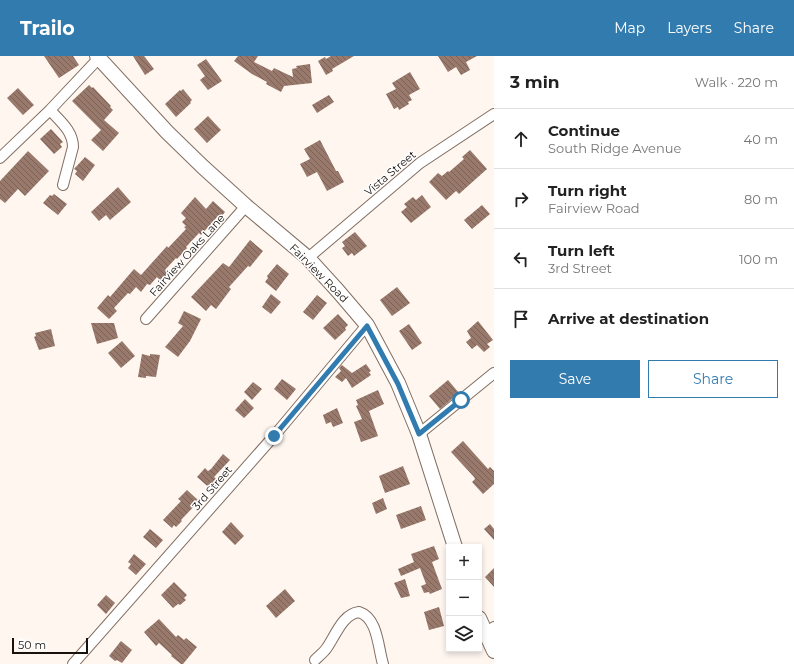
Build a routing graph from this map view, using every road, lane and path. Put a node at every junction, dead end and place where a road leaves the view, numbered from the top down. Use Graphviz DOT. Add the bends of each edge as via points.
graph roads {
  1 [pos="98,57"];
  2 [pos="50,110"];
  3 [pos="494,114"];
  4 [pos="0,158"];
  5 [pos="63,185"];
  6 [pos="246,206"];
  7 [pos="308,258"];
  8 [pos="146,319"];
  9 [pos="367,326"];
  10 [pos="494,373"];
  11 [pos="419,434"];
  12 [pos="454,544"];
  13 [pos="482,621"];
  14 [pos="490,630"];
  15 [pos="494,651"];
  16 [pos="315,660"];
  17 [pos="73,664"];
  18 [pos="383,664"];
  1 -- 2 [label="street"];
  1 -- 6 [label="main road, Fairview Road" via="167,132"];
  2 -- 4 [label="street"];
  2 -- 5 [label="street" via="73,141"];
  3 -- 7 [label="street, Vista Street" via="420,163"];
  6 -- 7 [label="main road, Fairview Road"];
  6 -- 8 [label="street, Fairview Oaks Lane"];
  7 -- 9 [label="main road, Fairview Road"];
  9 -- 11 [label="main road, Fairview Road" via="398,384"];
  9 -- 17 [label="street, 3rd Street" via="274,436"];
  10 -- 11 [label="street"];
  11 -- 12 [label="main road, Fairview Road"];
  13 -- 14 [label="main road"];
  14 -- 15 [label="main road"];
  16 -- 18 [label="street" via="326,650 344,621 359,612 371,622"];
}
